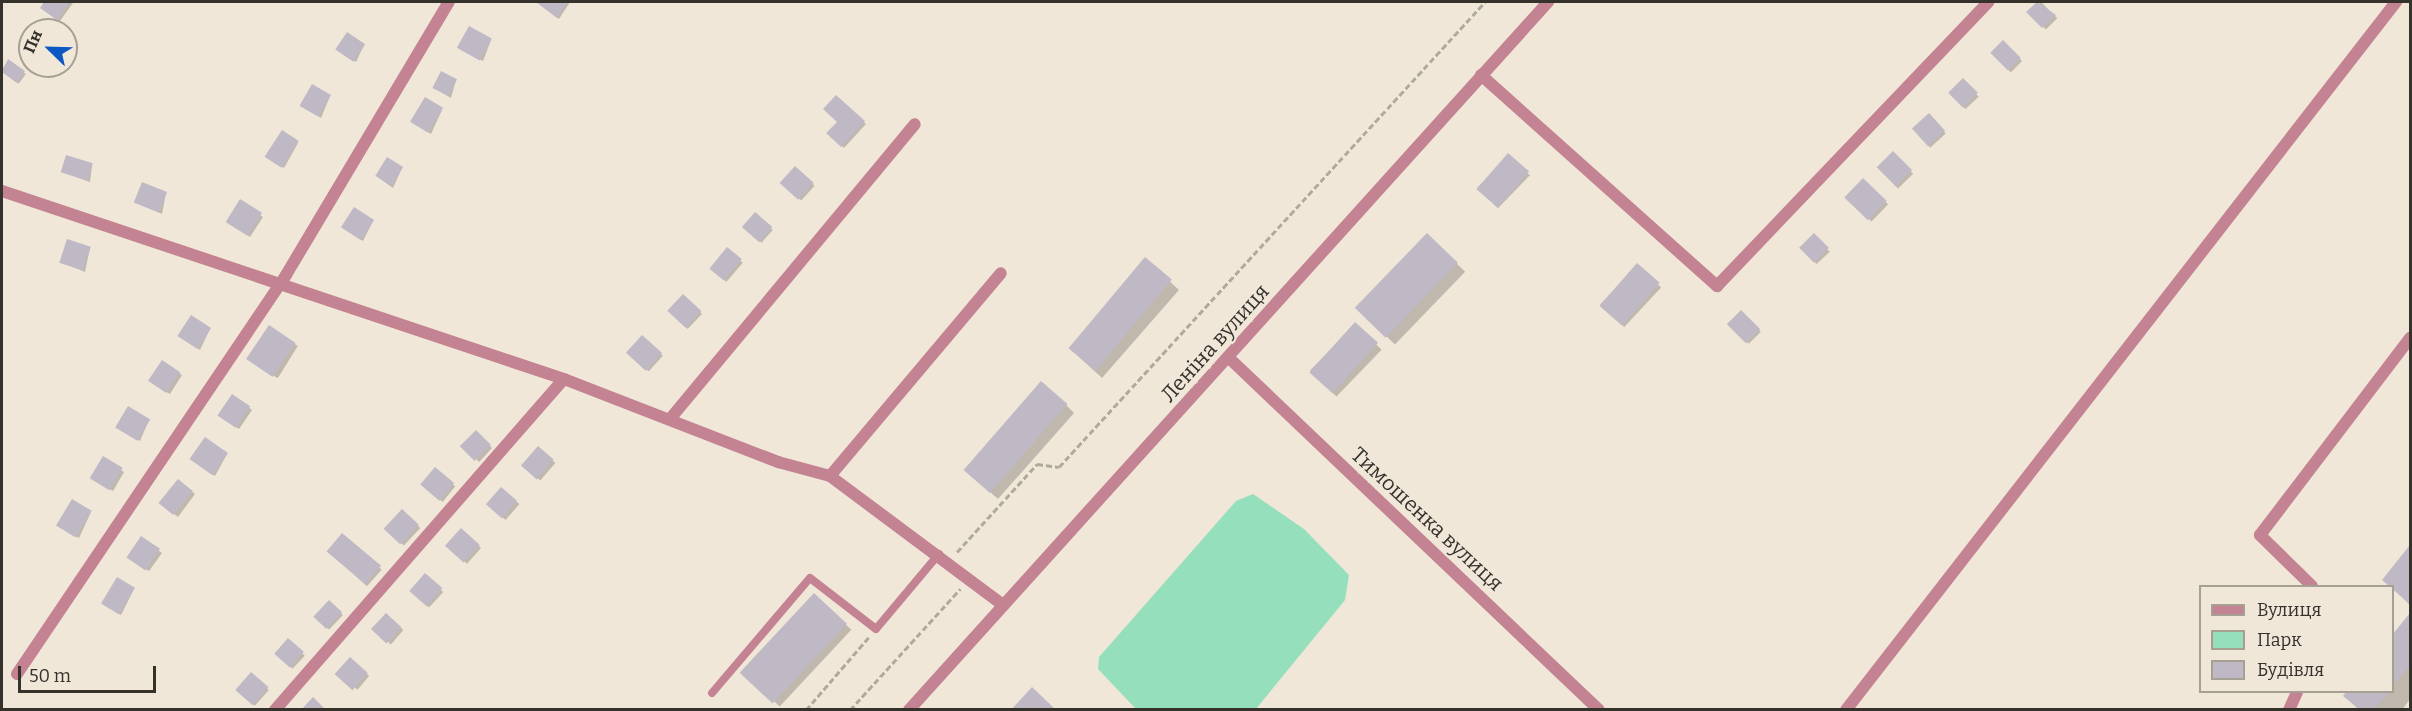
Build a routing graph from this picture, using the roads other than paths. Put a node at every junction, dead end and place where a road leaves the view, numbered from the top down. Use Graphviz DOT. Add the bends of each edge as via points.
graph roads {
  1 [pos="449,2"];
  2 [pos="1548,2"];
  3 [pos="1988,2"];
  4 [pos="2396,2"];
  5 [pos="1481,75"];
  6 [pos="915,124"];
  7 [pos="2,191"];
  8 [pos="1001,273"];
  9 [pos="277,286"];
  10 [pos="2410,338"];
  11 [pos="1228,357"];
  12 [pos="564,379"];
  13 [pos="670,419"];
  14 [pos="830,476"];
  15 [pos="944,557"];
  16 [pos="2311,585"];
  17 [pos="1004,605"];
  18 [pos="17,674"];
  19 [pos="712,693"];
  20 [pos="2297,693"];
  21 [pos="275,710"];
  22 [pos="909,710"];
  23 [pos="1599,710"];
  24 [pos="1846,710"];
  25 [pos="2289,710"];
  1 -- 9 [label="street"];
  2 -- 5 [label="street, Леніна вулиця"];
  3 -- 5 [label="street" via="1717,286"];
  4 -- 24 [label="street"];
  5 -- 11 [label="street, Леніна вулиця"];
  6 -- 13 [label="street"];
  7 -- 9 [label="street"];
  8 -- 14 [label="street"];
  9 -- 12 [label="street"];
  9 -- 18 [label="street"];
  10 -- 16 [label="street" via="2260,535"];
  11 -- 17 [label="street, Леніна вулиця"];
  11 -- 23 [label="street, Тимошенка вулиця"];
  12 -- 13 [label="street"];
  12 -- 21 [label="street"];
  13 -- 14 [label="street" via="778,462"];
  14 -- 15 [label="street"];
  15 -- 17 [label="street"];
  15 -- 19 [label="lane" via="876,629 810,578"];
  17 -- 22 [label="street, Леніна вулиця"];
  20 -- 25 [label="street"];
}
